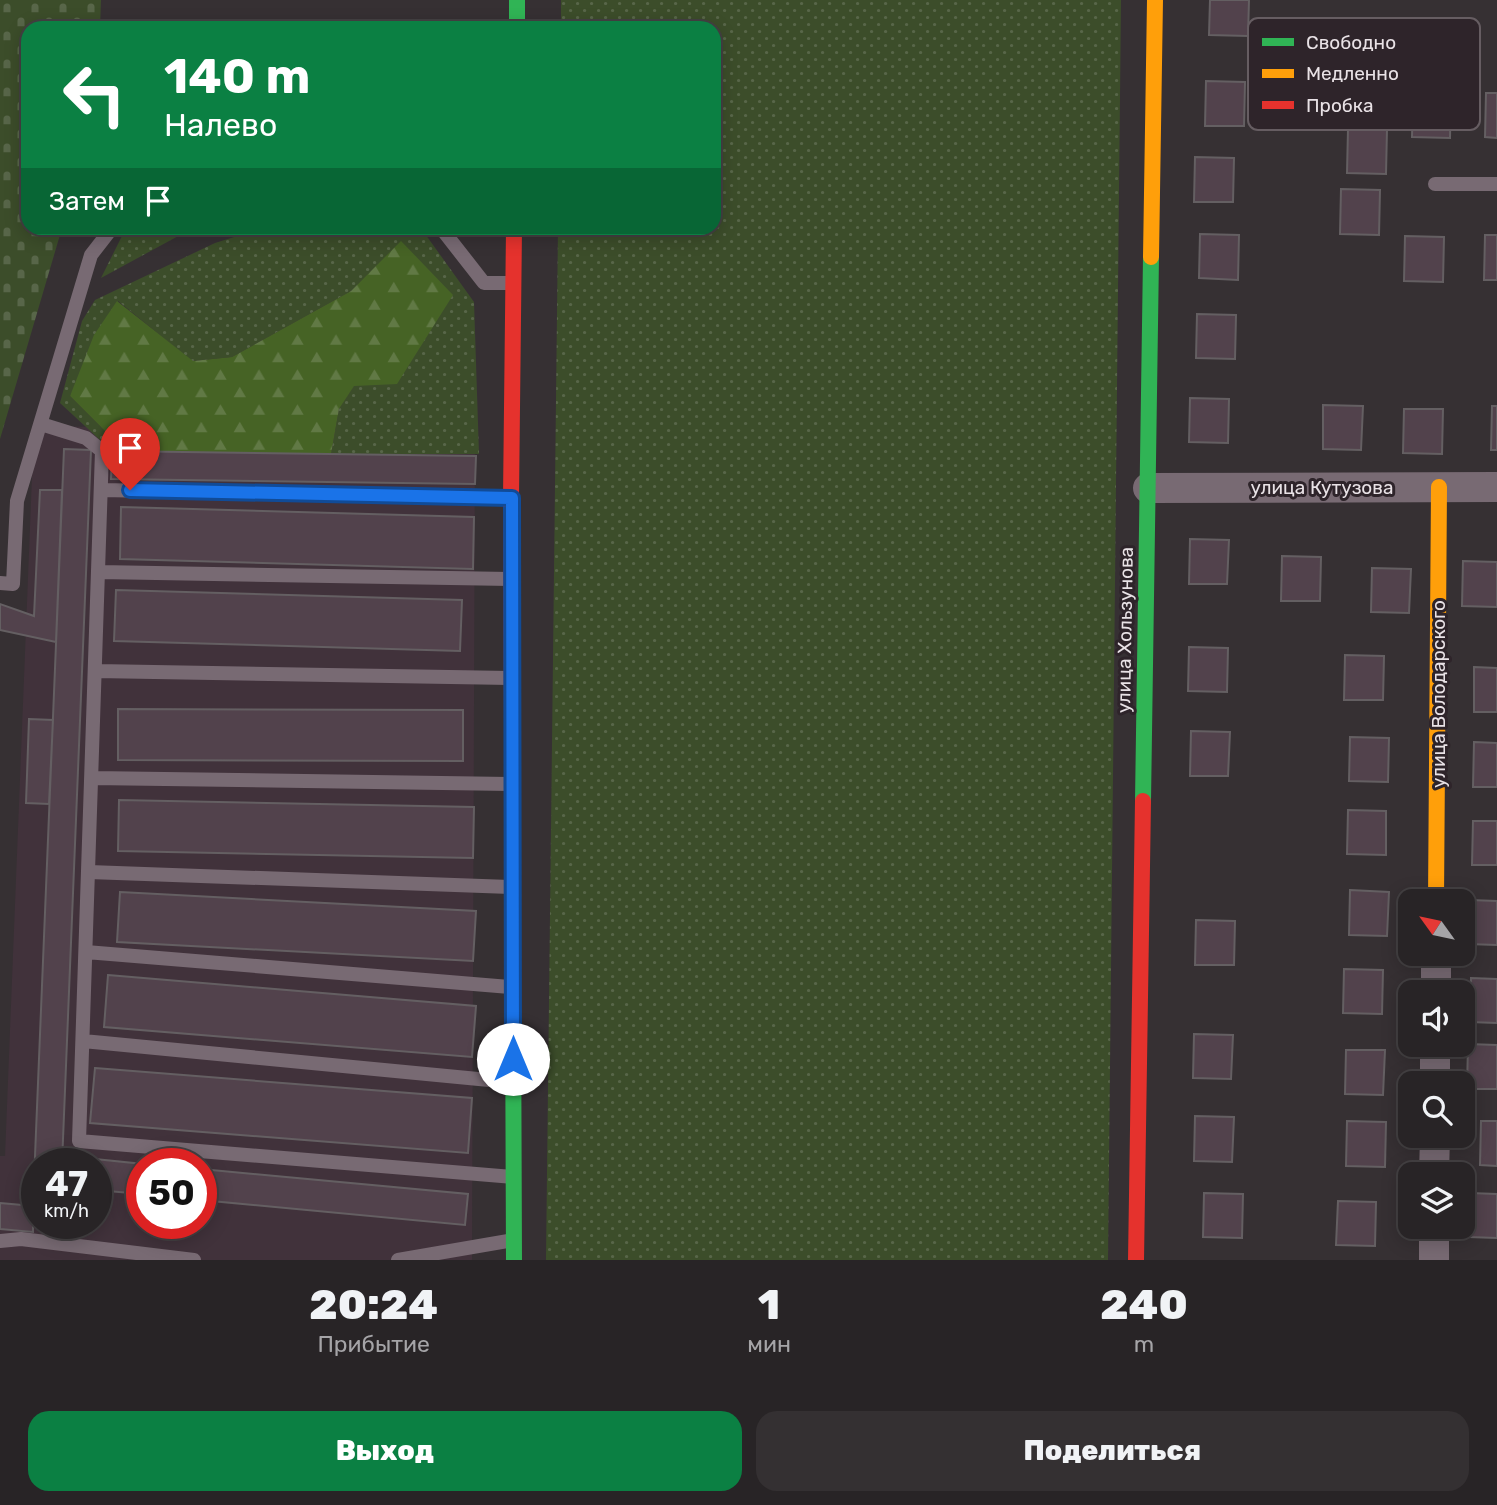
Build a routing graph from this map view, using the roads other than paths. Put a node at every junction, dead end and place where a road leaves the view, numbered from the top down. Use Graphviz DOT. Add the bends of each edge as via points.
graph roads {
  1 [pos="517,0"];
  2 [pos="1155,0"];
  3 [pos="517,21"];
  4 [pos="1435,184"];
  5 [pos="1497,184"];
  6 [pos="107,235"];
  7 [pos="446,235"];
  8 [pos="514,235"];
  9 [pos="514,283"];
  10 [pos="41,424"];
  11 [pos="1497,486"];
  12 [pos="1439,487"];
  13 [pos="1148,488"];
  14 [pos="102,490"];
  15 [pos="512,498"];
  16 [pos="99,572"];
  17 [pos="512,579"];
  18 [pos="0,583"];
  19 [pos="96,671"];
  20 [pos="512,678"];
  21 [pos="92,778"];
  22 [pos="512,784"];
  23 [pos="89,872"];
  24 [pos="513,887"];
  25 [pos="1436,889"];
  26 [pos="86,952"];
  27 [pos="513,987"];
  28 [pos="83,1041"];
  29 [pos="513,1083"];
  30 [pos="514,1177"];
  31 [pos="1434,1239"];
  32 [pos="514,1240"];
  33 [pos="0,1241"];
  34 [pos="194,1260"];
  35 [pos="398,1260"];
  36 [pos="514,1260"];
  37 [pos="1136,1260"];
  38 [pos="1434,1260"];
  1 -- 3 [label="street"];
  2 -- 13 [label="street, улица Хользунова"];
  4 -- 5 [label="lane"];
  6 -- 10 [label="lane" via="92,255"];
  7 -- 9 [label="lane" via="484,283"];
  8 -- 9 [label="street"];
  9 -- 15 [label="street"];
  10 -- 14 [label="lane" via="86,438 102,452"];
  10 -- 18 [label="lane" via="17,502 13,584"];
  11 -- 12 [label="street, улица Кутузова"];
  12 -- 13 [label="street, улица Кутузова"];
  12 -- 25 [label="street, улица Володарского"];
  13 -- 37 [label="street, улица Хользунова"];
  14 -- 15 [label="lane"];
  14 -- 16 [label="lane"];
  15 -- 17 [label="street"];
  16 -- 17 [label="lane"];
  16 -- 19 [label="lane"];
  17 -- 20 [label="street"];
  19 -- 20 [label="lane"];
  19 -- 21 [label="lane"];
  20 -- 22 [label="street"];
  21 -- 22 [label="lane"];
  21 -- 23 [label="lane"];
  22 -- 24 [label="street"];
  23 -- 24 [label="lane"];
  23 -- 26 [label="lane"];
  24 -- 27 [label="street"];
  26 -- 27 [label="lane"];
  26 -- 28 [label="lane"];
  27 -- 29 [label="street"];
  28 -- 29 [label="lane"];
  28 -- 30 [label="lane" via="79,1141"];
  29 -- 30 [label="street"];
  30 -- 32 [label="street"];
  31 -- 38 [label="street"];
  32 -- 35 [label="lane"];
  32 -- 36 [label="street"];
  33 -- 34 [label="lane" via="21,1239"];
}
